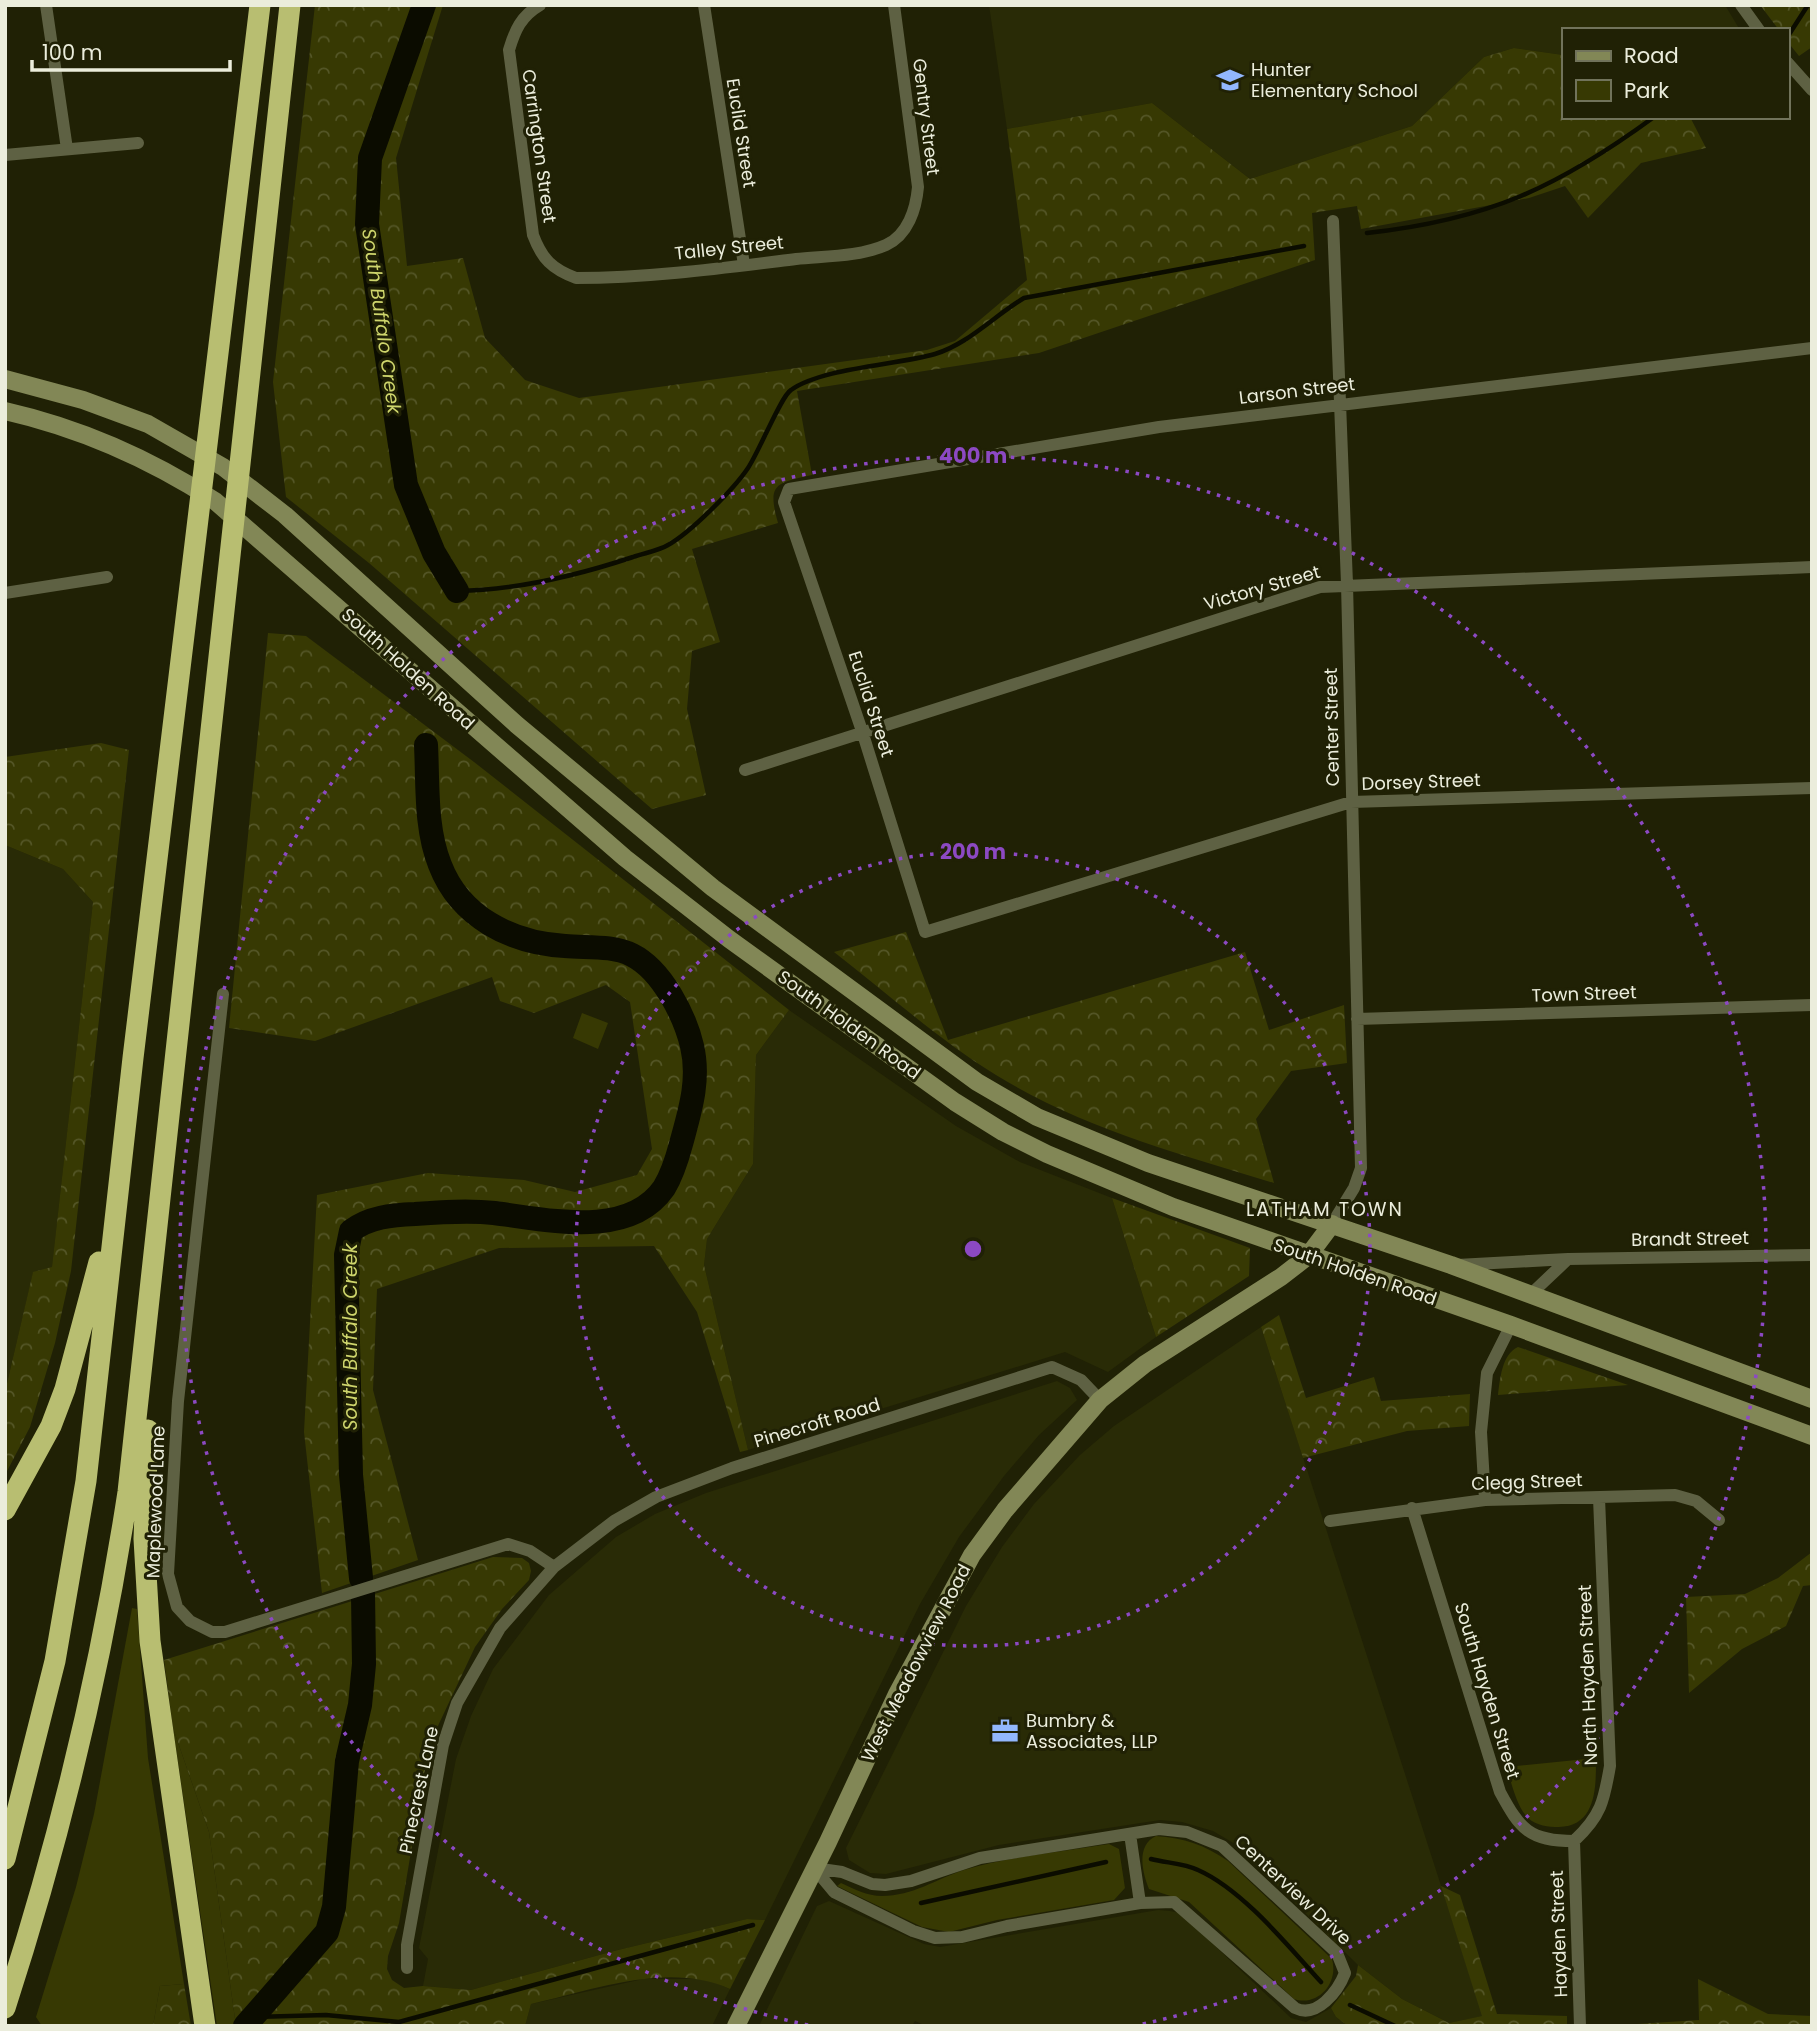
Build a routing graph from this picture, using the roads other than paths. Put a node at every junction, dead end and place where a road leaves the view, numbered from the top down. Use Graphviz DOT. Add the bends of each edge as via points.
graph roads {
  1 [pos="46,5"];
  2 [pos="260,5"];
  3 [pos="290,5"];
  4 [pos="540,5"];
  5 [pos="704,5"];
  6 [pos="894,5"];
  7 [pos="1741,5"];
  8 [pos="1758,28"];
  9 [pos="1789,64"];
  10 [pos="1812,90"];
  11 [pos="138,143"];
  12 [pos="67,149"];
  13 [pos="5,155"];
  14 [pos="1333,221"];
  15 [pos="903,230"];
  16 [pos="744,265"];
  17 [pos="554,268"];
  18 [pos="1812,348"];
  19 [pos="5,379"];
  20 [pos="1340,403"];
  21 [pos="5,411"];
  22 [pos="789,489"];
  23 [pos="1812,567"];
  24 [pos="107,577"];
  25 [pos="1347,584"];
  26 [pos="5,593"];
  27 [pos="862,731"];
  28 [pos="746,770"];
  29 [pos="1812,788"];
  30 [pos="1351,802"];
  31 [pos="925,932"];
  32 [pos="223,994"];
  33 [pos="1812,1005"];
  34 [pos="1357,1019"];
  35 [pos="118,1189"];
  36 [pos="159,1198"];
  37 [pos="1332,1224"];
  38 [pos="1812,1255"];
  39 [pos="1308,1256"];
  40 [pos="1568,1259"];
  41 [pos="1451,1265"];
  42 [pos="1531,1294"];
  43 [pos="1511,1325"];
  44 [pos="1812,1399"];
  45 [pos="1100,1401"];
  46 [pos="1812,1436"];
  47 [pos="1600,1498"];
  48 [pos="1485,1500"];
  49 [pos="1412,1508"];
  50 [pos="5,1510"];
  51 [pos="1719,1520"];
  52 [pos="1330,1521"];
  53 [pos="554,1567"];
  54 [pos="1130,1834"];
  55 [pos="1574,1841"];
  56 [pos="5,1859"];
  57 [pos="814,1868"];
  58 [pos="1140,1903"];
  59 [pos="407,1968"];
  60 [pos="5,2008"];
  61 [pos="205,2026"];
  62 [pos="736,2026"];
  63 [pos="1580,2026"];
  1 -- 12 [label="street"];
  2 -- 35 [label="highway"];
  3 -- 36 [label="highway"];
  4 -- 17 [label="street, Carrington Street" via="519,24 509,50 533,235 540,255"];
  5 -- 16 [label="street, Euclid Street"];
  6 -- 15 [label="street, Gentry Street" via="918,187 916,210"];
  7 -- 8 [label="street"];
  9 -- 10 [label="street"];
  11 -- 12 [label="street"];
  12 -- 13 [label="street"];
  14 -- 20 [label="street, Center Street"];
  15 -- 16 [label="street, Talley Street" via="888,244 866,252"];
  16 -- 17 [label="street, Talley Street" via="604,278 576,278"];
  18 -- 20 [label="street, Larson Street"];
  19 -- 37 [label="main road, South Holden Road" via="148,424 223,467 285,515 645,834 976,1082 1037,1118 1084,1138"];
  20 -- 22 [label="street, Larson Street" via="1158,427"];
  20 -- 25 [label="street, Center Street"];
  21 -- 39 [label="main road, South Holden Road" via="57,425 144,460 215,500 625,858 955,1102 1058,1159 1172,1207"];
  22 -- 27 [label="street, Euclid Street" via="784,502"];
  23 -- 25 [label="street, Victory Street"];
  24 -- 26 [label="street"];
  25 -- 27 [label="street, Victory Street" via="1320,587"];
  25 -- 30 [label="street, Center Street"];
  27 -- 28 [label="street, Victory Street"];
  27 -- 31 [label="street, Euclid Street"];
  29 -- 30 [label="street, Dorsey Street"];
  30 -- 31 [label="street, Dorsey Street"];
  30 -- 34 [label="street, Center Street"];
  32 -- 53 [label="street, Maplewood Lane" via="177,1406 168,1574 177,1607 201,1629 225,1632 499,1546 530,1551"];
  33 -- 34 [label="street, Town Street"];
  34 -- 37 [label="street, Center Street" via="1361,1168"];
  35 -- 50 [label="highway" via="65,1389 51,1426"];
  35 -- 56 [label="highway" via="74,1555 55,1661"];
  36 -- 60 [label="highway" via="128,1492 102,1651 57,1843"];
  36 -- 61 [label="highway" via="144,1539 150,1641"];
  37 -- 39 [label="main road, West Meadowview Road"];
  37 -- 41 [label="main road, South Holden Road"];
  38 -- 40 [label="street, Brandt Street"];
  39 -- 43 [label="main road, South Holden Road"];
  39 -- 45 [label="main road, West Meadowview Road" via="1145,1364"];
  40 -- 41 [label="street, Brandt Street"];
  40 -- 42 [label="street"];
  41 -- 42 [label="main road, South Holden Road"];
  42 -- 44 [label="main road, South Holden Road"];
  43 -- 46 [label="main road, South Holden Road"];
  43 -- 48 [label="street" via="1487,1373 1481,1432"];
  45 -- 53 [label="street, Pinecroft Road" via="1081,1380 1052,1367 732,1468 656,1497 614,1521"];
  45 -- 57 [label="main road, West Meadowview Road" via="964,1566"];
  47 -- 48 [label="street, Clegg Street"];
  47 -- 51 [label="street, Clegg Street" via="1675,1495 1696,1501"];
  47 -- 55 [label="street, North Hayden Street" via="1610,1766 1604,1802 1590,1826"];
  48 -- 49 [label="street, Clegg Street"];
  49 -- 52 [label="street, Clegg Street"];
  49 -- 55 [label="street, South Hayden Street" via="1500,1792 1516,1821 1533,1836"];
  53 -- 59 [label="street, Pinecrest Lane" via="500,1628 457,1703 434,1787"];
  54 -- 57 [label="street, Centerview Drive" via="979,1858 885,1885"];
  54 -- 58 [label="street"];
  54 -- 58 [label="street, Centerview Drive" via="1174,1830 1222,1846 1337,1953 1345,1973 1323,2004 1302,2011 1286,2002 1174,1902"];
  55 -- 63 [label="street, Hayden Street"];
  57 -- 58 [label="street, Centerview Drive" via="834,1892 935,1938 962,1937"];
  57 -- 62 [label="main road, West Meadowview Road"];
}
